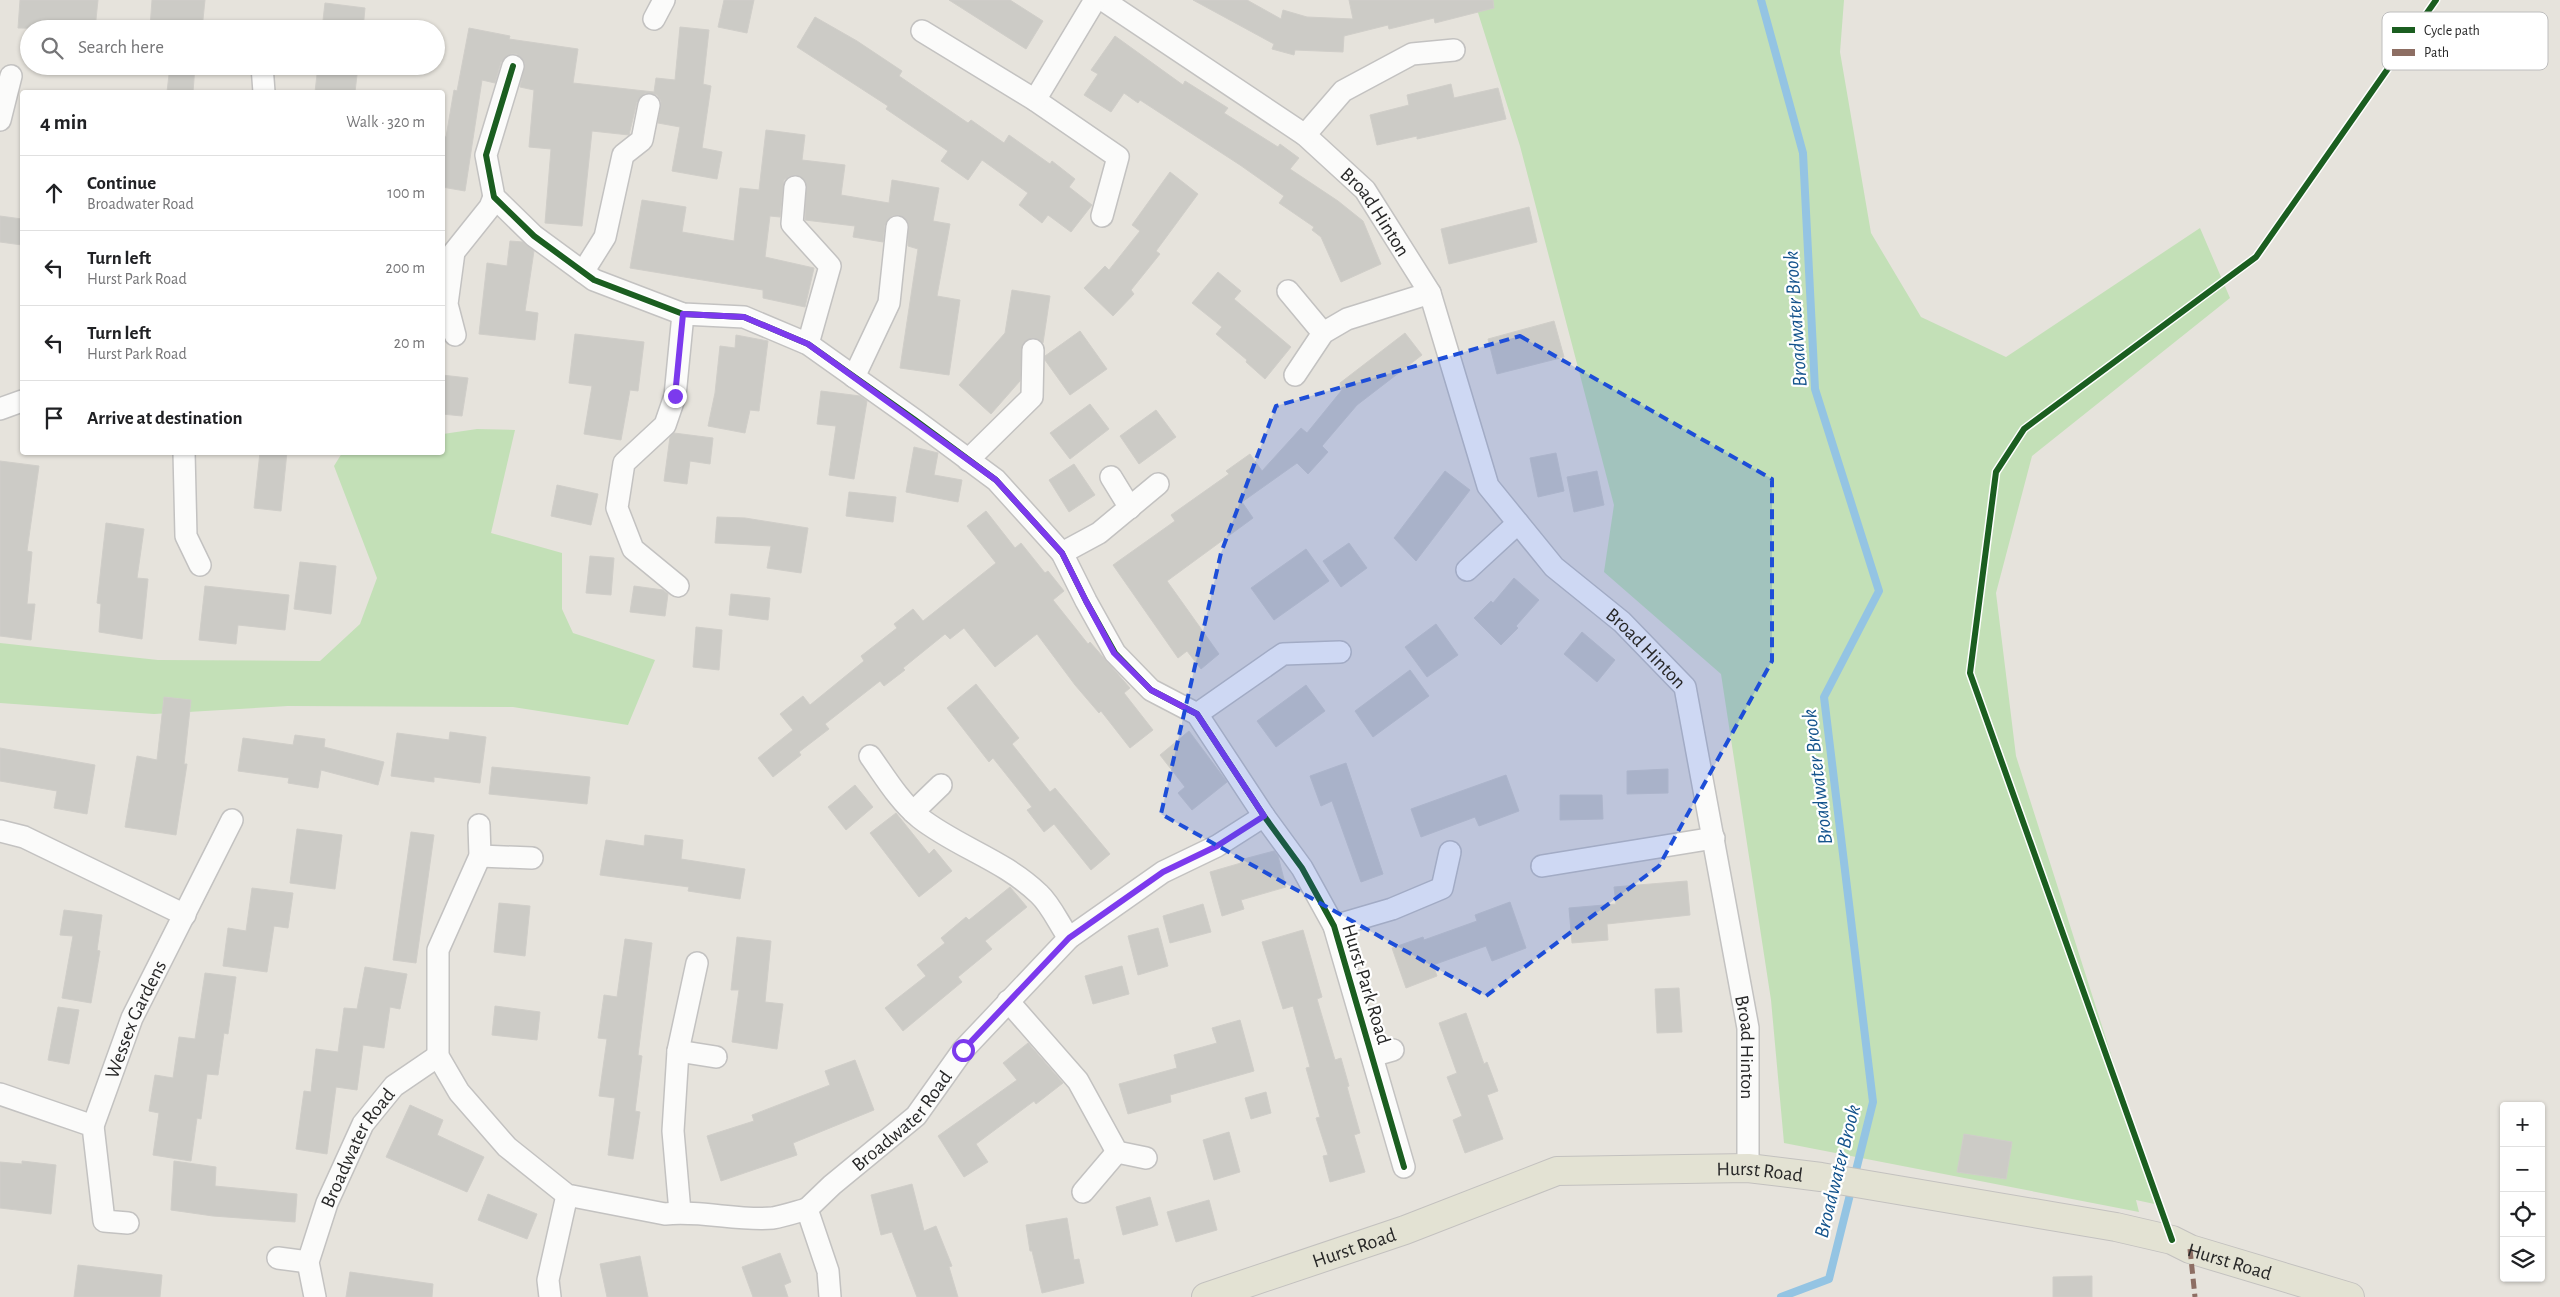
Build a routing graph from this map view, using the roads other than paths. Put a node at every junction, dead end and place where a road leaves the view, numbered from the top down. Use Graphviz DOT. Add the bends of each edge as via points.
graph roads {
  1 [pos="664,0"];
  2 [pos="1095,0"];
  3 [pos="1104,0"];
  4 [pos="654,19"];
  5 [pos="922,31"];
  6 [pos="1454,50"];
  7 [pos="513,66"];
  8 [pos="263,75"];
  9 [pos="11,76"];
  10 [pos="264,90"];
  11 [pos="1035,100"];
  12 [pos="649,105"];
  13 [pos="0,120"];
  14 [pos="1305,136"];
  15 [pos="795,187"];
  16 [pos="494,197"];
  17 [pos="1102,216"];
  18 [pos="897,227"];
  19 [pos="583,272"];
  20 [pos="1288,291"];
  21 [pos="1430,293"];
  22 [pos="683,314"];
  23 [pos="1324,333"];
  24 [pos="455,335"];
  25 [pos="808,344"];
  26 [pos="1033,350"];
  27 [pos="1295,375"];
  28 [pos="854,377"];
  29 [pos="20,402"];
  30 [pos="0,409"];
  31 [pos="184,455"];
  32 [pos="968,460"];
  33 [pos="1111,477"];
  34 [pos="1158,484"];
  35 [pos="1130,508"];
  36 [pos="1518,523"];
  37 [pos="1062,553"];
  38 [pos="200,565"];
  39 [pos="1467,570"];
  40 [pos="678,586"];
  41 [pos="1340,652"];
  42 [pos="1197,714"];
  43 [pos="870,756"];
  44 [pos="941,784"];
  45 [pos="913,812"];
  46 [pos="1264,816"];
  47 [pos="232,820"];
  48 [pos="479,825"];
  49 [pos="0,831"];
  50 [pos="1714,838"];
  51 [pos="1450,852"];
  52 [pos="480,856"];
  53 [pos="532,858"];
  54 [pos="1542,866"];
  55 [pos="185,914"];
  56 [pos="1334,926"];
  57 [pos="1069,938"];
  58 [pos="697,963"];
  59 [pos="1008,1001"];
  60 [pos="1393,1050"];
  61 [pos="678,1051"];
  62 [pos="438,1056"];
  63 [pos="1372,1056"];
  64 [pos="716,1057"];
  65 [pos="1,1096"];
  66 [pos="94,1126"];
  67 [pos="1117,1152"];
  68 [pos="1146,1158"];
  69 [pos="1404,1167"];
  70 [pos="1748,1168"];
  71 [pos="1083,1192"];
  72 [pos="567,1195"];
  73 [pos="807,1209"];
  74 [pos="680,1212"];
  75 [pos="128,1223"];
  76 [pos="278,1258"];
  77 [pos="308,1262"];
  78 [pos="315,1297"];
  79 [pos="550,1297"];
  80 [pos="830,1297"];
  81 [pos="1206,1297"];
  82 [pos="2350,1297"];
  1 -- 4 [label="street"];
  2 -- 11 [label="street"];
  3 -- 14 [label="street, Broad Hinton"];
  5 -- 11 [label="street"];
  6 -- 14 [label="street" via="1412,54 1343,91"];
  7 -- 16 [label="street" via="486,154"];
  8 -- 10 [label="street"];
  9 -- 13 [label="street"];
  11 -- 17 [label="street" via="1118,157"];
  12 -- 19 [label="street" via="642,140 623,155 606,237"];
  14 -- 21 [label="street, Broad Hinton" via="1365,190"];
  15 -- 25 [label="street" via="792,224 830,266"];
  16 -- 19 [label="street, Hurst Park Road" via="534,236"];
  16 -- 24 [label="street" via="490,207 454,252 447,304"];
  18 -- 28 [label="street" via="889,303"];
  19 -- 22 [label="street, Hurst Park Road" via="594,280"];
  20 -- 23 [label="street"];
  21 -- 23 [label="street" via="1347,319"];
  21 -- 36 [label="street, Broad Hinton" via="1488,486"];
  22 -- 25 [label="street, Hurst Park Road" via="744,317"];
  22 -- 40 [label="street" via="675,396 666,425 624,463 617,508 633,549"];
  23 -- 27 [label="street"];
  25 -- 28 [label="street, Hurst Park Road"];
  26 -- 32 [label="street" via="1032,397"];
  28 -- 32 [label="street, Hurst Park Road"];
  29 -- 30 [label="street"];
  31 -- 38 [label="street" via="186,536"];
  32 -- 37 [label="street, Hurst Park Road" via="996,480"];
  33 -- 35 [label="street"];
  34 -- 35 [label="street"];
  35 -- 37 [label="street" via="1099,532"];
  36 -- 39 [label="street"];
  36 -- 50 [label="street, Broad Hinton" via="1554,567 1622,622 1685,687"];
  37 -- 42 [label="street, Hurst Park Road" via="1114,653 1151,690"];
  41 -- 42 [label="street" via="1283,654"];
  42 -- 46 [label="street, Hurst Park Road"];
  43 -- 45 [label="street"];
  44 -- 45 [label="street"];
  45 -- 57 [label="street" via="955,840 994,859 1040,895"];
  46 -- 56 [label="street, Hurst Park Road" via="1302,868"];
  46 -- 57 [label="street, Broadwater Road" via="1217,846 1163,872"];
  47 -- 55 [label="street, Wessex Gardens"];
  48 -- 52 [label="street"];
  49 -- 55 [label="street" via="24,837"];
  50 -- 54 [label="street"];
  50 -- 70 [label="street, Broad Hinton" via="1748,1028"];
  51 -- 56 [label="street, Hurst Park Road" via="1442,888 1392,909"];
  52 -- 53 [label="street"];
  52 -- 62 [label="street" via="438,950"];
  55 -- 66 [label="street, Wessex Gardens" via="132,1018"];
  56 -- 63 [label="street, Hurst Park Road"];
  57 -- 59 [label="street, Broadwater Road"];
  58 -- 61 [label="street"];
  59 -- 67 [label="street" via="1078,1081"];
  59 -- 73 [label="street, Broadwater Road" via="963,1050 916,1116 832,1184"];
  60 -- 63 [label="street, Hurst Park Road"];
  61 -- 64 [label="street"];
  61 -- 74 [label="street" via="673,1131"];
  62 -- 72 [label="street, Broadwater Road" via="459,1092 507,1147"];
  62 -- 77 [label="street, Broadwater Road" via="394,1086 363,1124 327,1202"];
  63 -- 69 [label="street, Hurst Park Road"];
  65 -- 66 [label="street"];
  66 -- 75 [label="street, Wessex Gardens" via="104,1221"];
  67 -- 68 [label="street"];
  67 -- 71 [label="street"];
  70 -- 81 [label="main road, Hurst Road" via="1557,1171 1405,1230"];
  70 -- 82 [label="main road, Hurst Road" via="1821,1177 2116,1227 2172,1240 2190,1249"];
  72 -- 74 [label="street, Broadwater Road" via="665,1214"];
  72 -- 79 [label="street" via="548,1280"];
  73 -- 74 [label="street, Broadwater Road" via="774,1218"];
  73 -- 80 [label="street" via="828,1271"];
  76 -- 77 [label="street"];
  77 -- 78 [label="street, Broadwater Road"];
}
